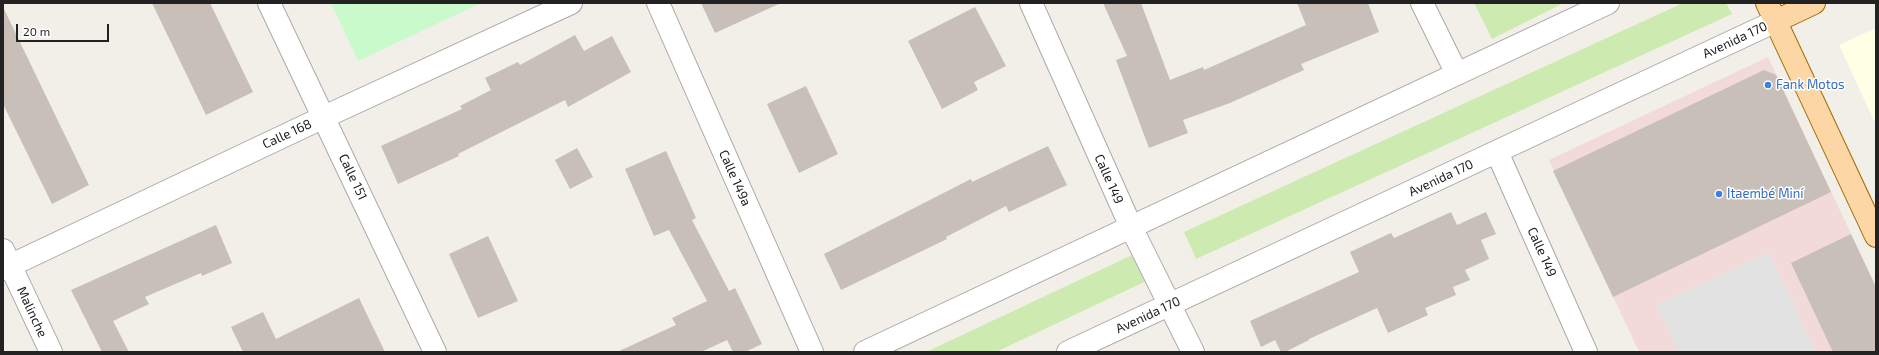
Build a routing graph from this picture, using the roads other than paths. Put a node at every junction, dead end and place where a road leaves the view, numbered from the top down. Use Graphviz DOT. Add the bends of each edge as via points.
graph roads {
  1 [pos="270,3"];
  2 [pos="571,3"];
  3 [pos="658,3"];
  4 [pos="1031,3"];
  5 [pos="1422,3"];
  6 [pos="1608,3"];
  7 [pos="1814,3"];
  8 [pos="1771,12"];
  9 [pos="1457,74"];
  10 [pos="324,116"];
  11 [pos="1498,152"];
  12 [pos="1130,226"];
  13 [pos="1876,236"];
  14 [pos="5,261"];
  15 [pos="1170,304"];
  16 [pos="51,352"];
  17 [pos="435,352"];
  18 [pos="812,352"];
  19 [pos="865,352"];
  20 [pos="1068,352"];
  21 [pos="1193,352"];
  22 [pos="1586,352"];
  1 -- 10 [label="street, Calle 151"];
  2 -- 10 [label="street, Calle 168"];
  3 -- 18 [label="street, Calle 149a"];
  4 -- 12 [label="street, Calle 149"];
  5 -- 9 [label="street"];
  6 -- 9 [label="street"];
  7 -- 8 [label="main road, Avenida 170"];
  8 -- 11 [label="street, Avenida 170"];
  8 -- 13 [label="main road"];
  9 -- 12 [label="street"];
  10 -- 14 [label="street, Calle 168"];
  10 -- 17 [label="street, Calle 151"];
  11 -- 15 [label="street, Avenida 170"];
  11 -- 22 [label="street, Calle 149"];
  12 -- 15 [label="street, Calle 149"];
  12 -- 19 [label="street"];
  14 -- 16 [label="street, Malinche"];
  15 -- 20 [label="street, Avenida 170"];
  15 -- 21 [label="street, Calle 149"];
}
